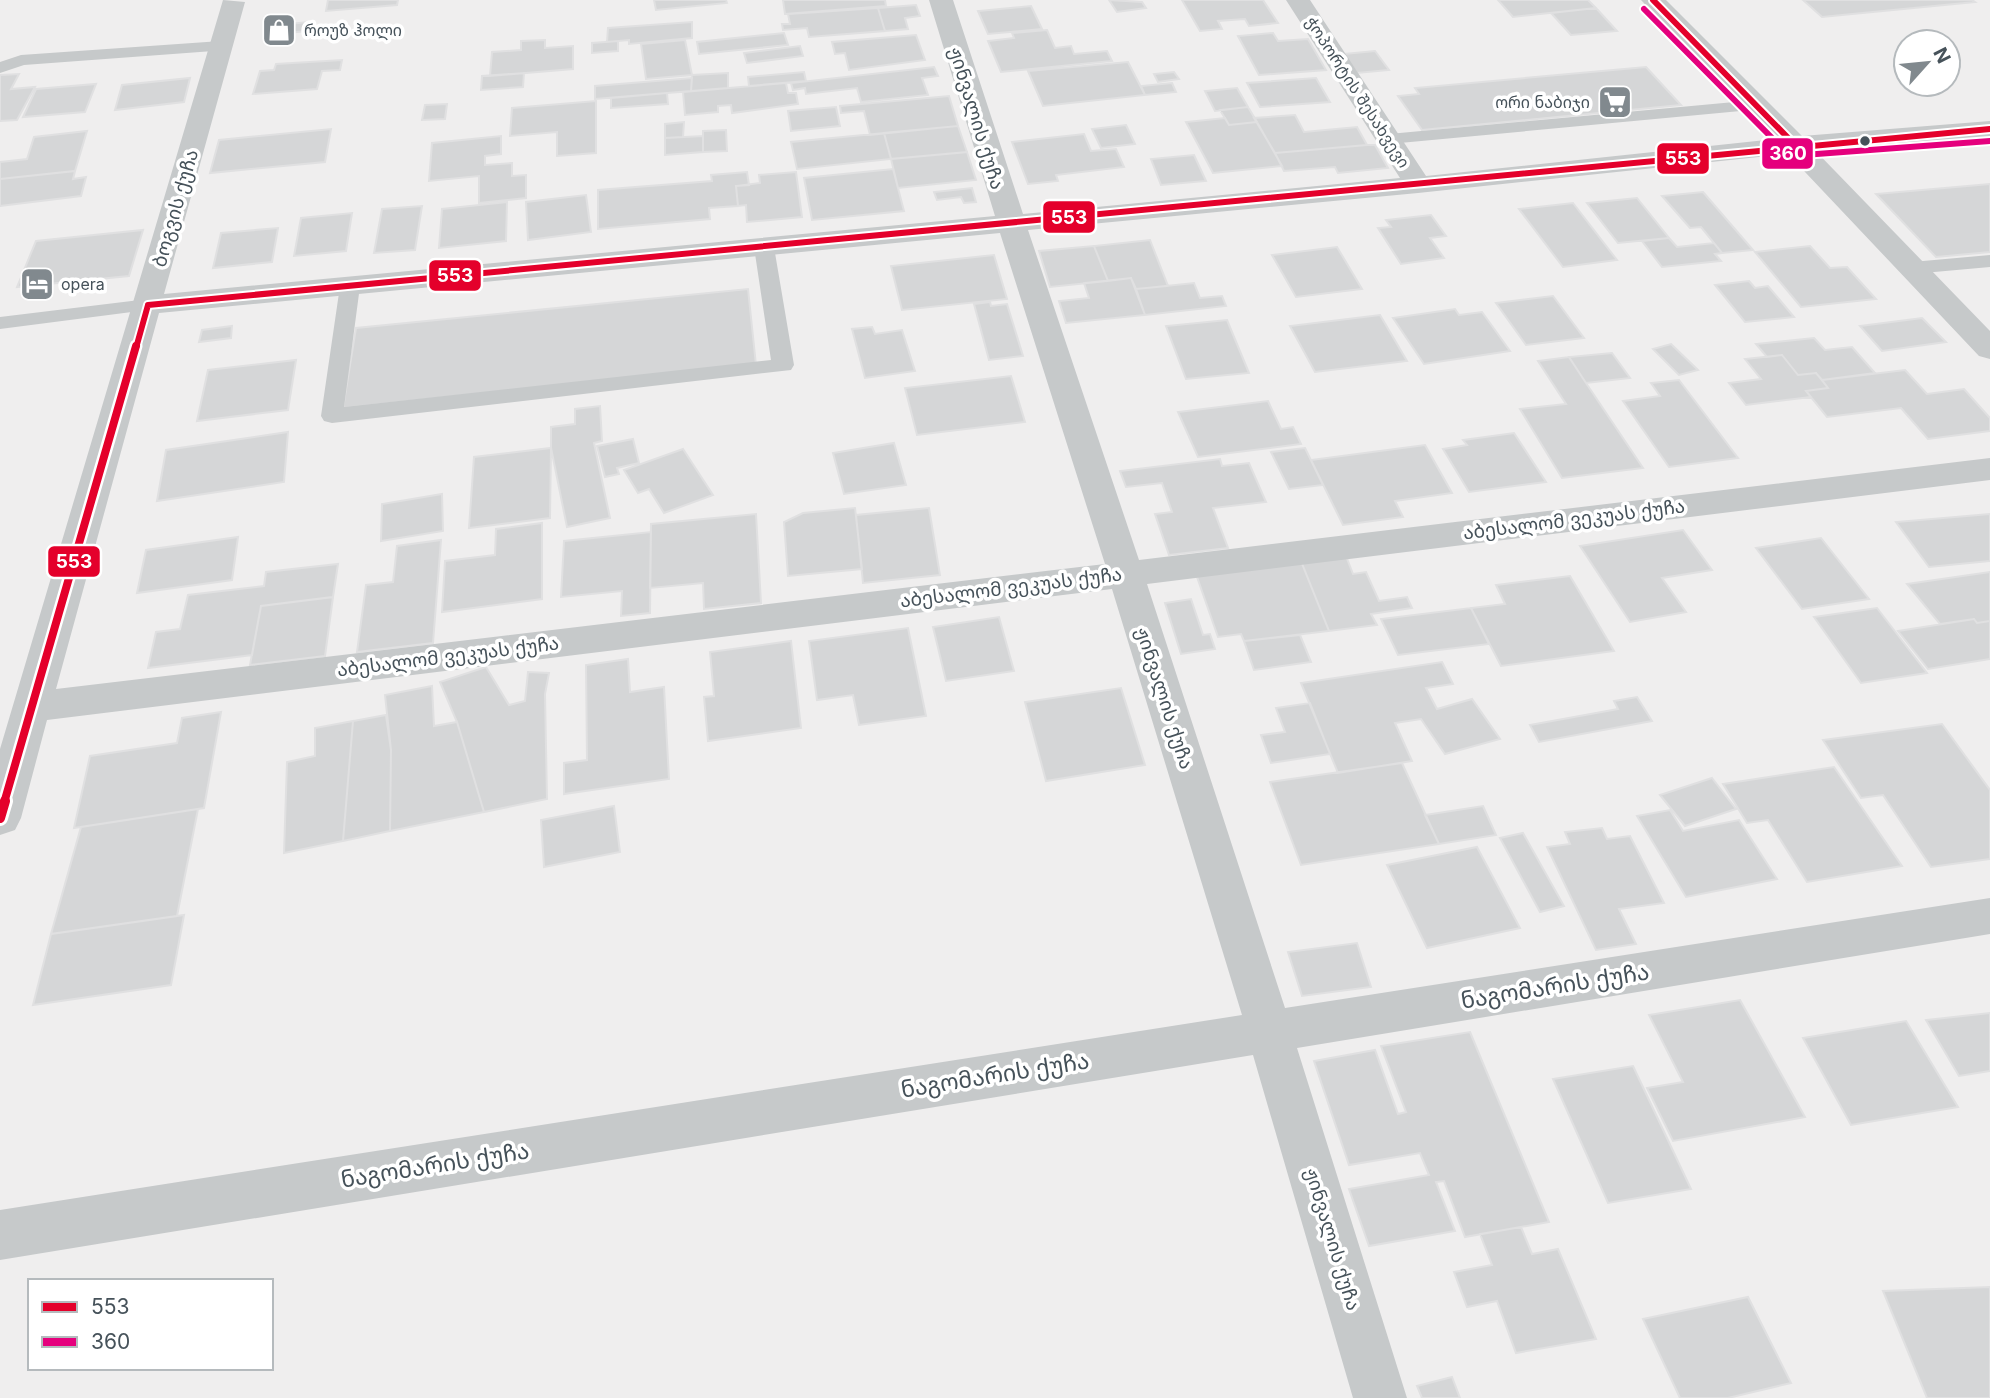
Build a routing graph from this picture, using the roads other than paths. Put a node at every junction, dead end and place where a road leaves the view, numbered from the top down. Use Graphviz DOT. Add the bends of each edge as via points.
graph roads {
  1 [pos="941,0"];
  2 [pos="1298,0"];
  3 [pos="1653,0"];
  4 [pos="233,2"];
  5 [pos="221,46"];
  6 [pos="0,68"];
  7 [pos="1756,104"];
  8 [pos="1990,129"];
  9 [pos="1389,139"];
  10 [pos="1796,145"];
  11 [pos="1418,185"];
  12 [pos="1010,224"];
  13 [pos="764,247"];
  14 [pos="1990,261"];
  15 [pos="1912,268"];
  16 [pos="350,286"];
  17 [pos="148,305"];
  18 [pos="0,323"];
  19 [pos="1990,349"];
  20 [pos="1990,470"];
  21 [pos="1125,573"];
  22 [pos="32,708"];
  23 [pos="0,818"];
  24 [pos="1990,916"];
  25 [pos="1270,1031"];
  26 [pos="0,1235"];
  27 [pos="1380,1398"];
  1 -- 12 [label="street, ჟინვალის ქუჩა"];
  2 -- 9 [label="street, ჭოპორტის შესახვევი"];
  3 -- 7 [label="street"];
  4 -- 5 [label="street, ბოგვის ქუჩა"];
  5 -- 6 [label="lane" via="21,60"];
  5 -- 17 [label="street, ბოგვის ქუჩა"];
  7 -- 9 [label="lane"];
  7 -- 10 [label="street"];
  8 -- 10 [label="street"];
  9 -- 11 [label="street, ჭოპორტის შესახვევი"];
  10 -- 11 [label="street"];
  10 -- 15 [label="street"];
  11 -- 12 [label="street"];
  12 -- 13 [label="street"];
  12 -- 21 [label="street, ჟინვალის ქუჩა"];
  13 -- 16 [label="street"];
  13 -- 16 [label="lane" via="783,365 332,416"];
  14 -- 15 [label="lane"];
  15 -- 19 [label="street"];
  16 -- 17 [label="street"];
  17 -- 18 [label="lane"];
  17 -- 22 [label="street, ბოგვის ქუჩა"];
  20 -- 21 [label="street, აბესალომ ვეკუას ქუჩა"];
  21 -- 22 [label="street, აბესალომ ვეკუას ქუჩა"];
  21 -- 25 [label="street, ჟინვალის ქუჩა"];
  22 -- 23 [label="street, ბოგვის ქუჩა"];
  24 -- 25 [label="street, ნაგომარის ქუჩა"];
  25 -- 26 [label="street, ნაგომარის ქუჩა"];
  25 -- 27 [label="street, ჟინვალის ქუჩა"];
}
